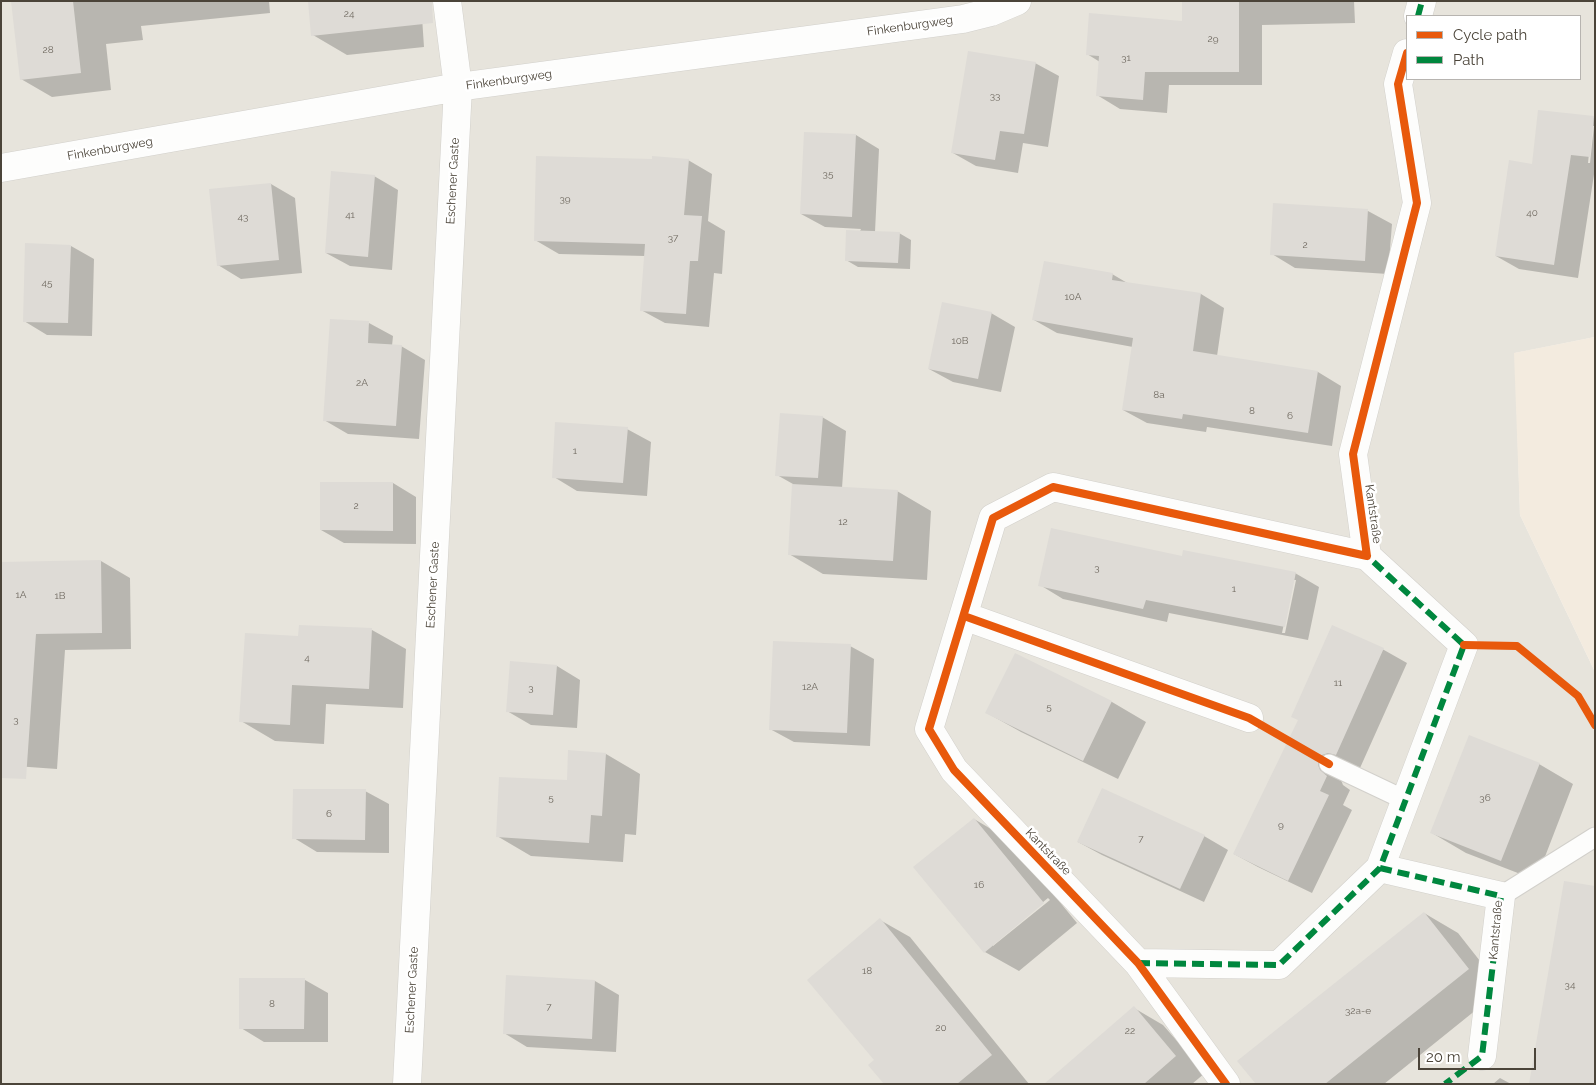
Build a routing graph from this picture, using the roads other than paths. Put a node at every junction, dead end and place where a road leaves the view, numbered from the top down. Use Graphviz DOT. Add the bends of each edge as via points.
graph roads {
  1 [pos="447,1"];
  2 [pos="1017,1"];
  3 [pos="1422,1"];
  4 [pos="1418,15"];
  5 [pos="1406,57"];
  6 [pos="458,87"];
  7 [pos="1,168"];
  8 [pos="1367,556"];
  9 [pos="964,616"];
  10 [pos="1249,718"];
  11 [pos="1329,764"];
  12 [pos="1405,800"];
  13 [pos="1595,837"];
  14 [pos="1380,868"];
  15 [pos="1500,896"];
  16 [pos="1138,963"];
  17 [pos="1482,1056"];
  18 [pos="407,1084"];
  19 [pos="1226,1084"];
  1 -- 6 [label="street, Eschener Gaste"];
  2 -- 6 [label="street, Finkenburgweg" via="963,19"];
  3 -- 4 [label="street"];
  5 -- 8 [label="street, Kantstraße" via="1398,84 1417,204 1353,454"];
  6 -- 7 [label="street, Finkenburgweg"];
  6 -- 18 [label="street, Eschener Gaste"];
  8 -- 9 [label="street, Kantstraße" via="1053,487 993,518"];
  8 -- 12 [label="street, Kantstraße" via="1464,645"];
  9 -- 10 [label="street"];
  9 -- 16 [label="street, Kantstraße" via="929,729 954,770"];
  11 -- 12 [label="lane"];
  12 -- 14 [label="street, Kantstraße"];
  13 -- 15 [label="lane"];
  14 -- 15 [label="street, Kantstraße"];
  14 -- 16 [label="street, Kantstraße" via="1279,965"];
  15 -- 17 [label="street, Kantstraße"];
  16 -- 19 [label="street, Kantstraße"];
}
